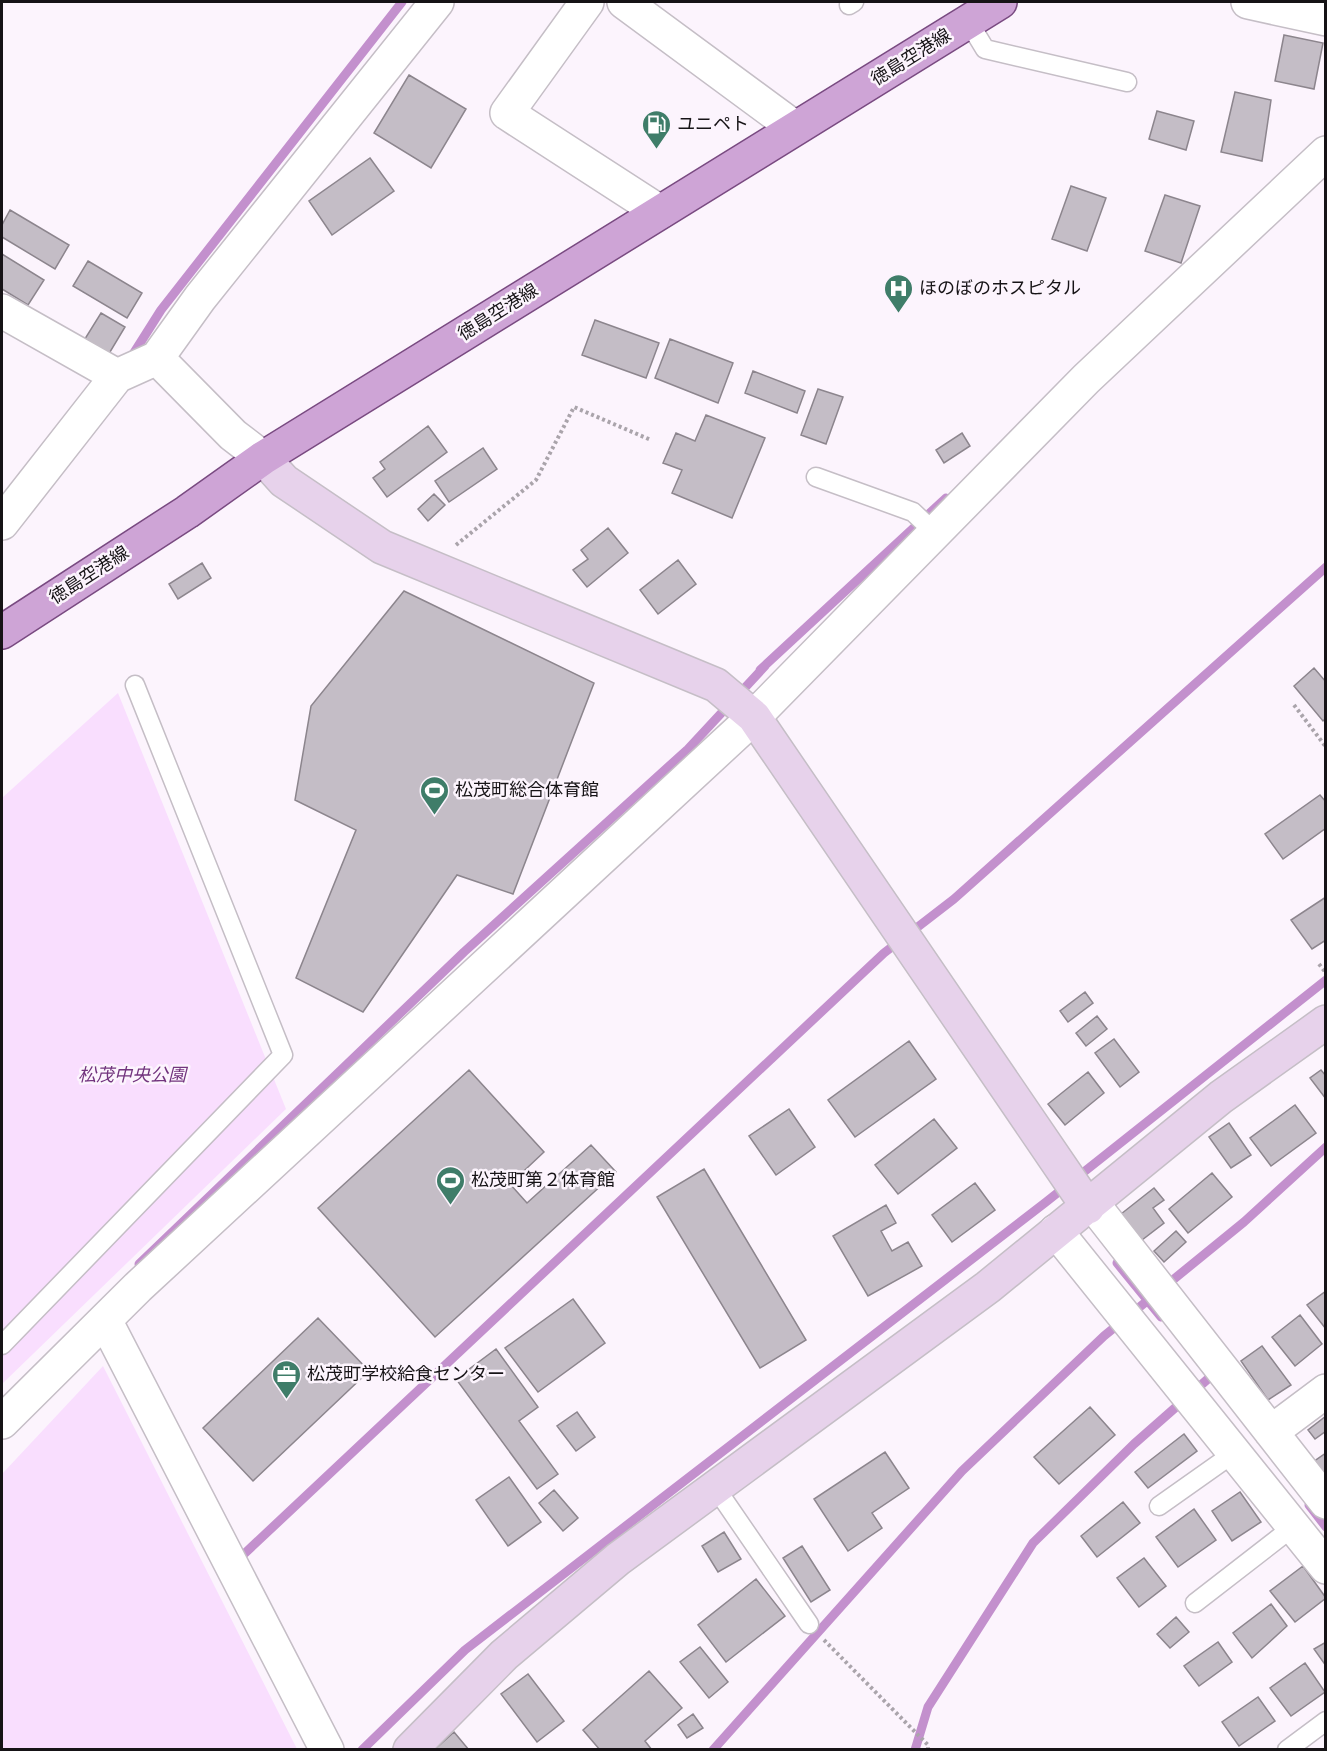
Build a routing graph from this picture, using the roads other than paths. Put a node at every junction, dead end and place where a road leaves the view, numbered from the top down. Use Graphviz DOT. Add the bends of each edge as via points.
graph roads {
  1 [pos="437,2"];
  2 [pos="587,2"];
  3 [pos="624,2"];
  4 [pos="1248,2"];
  5 [pos="986,8"];
  6 [pos="1326,19"];
  7 [pos="1127,82"];
  8 [pos="795,128"];
  9 [pos="1326,153"];
  10 [pos="660,212"];
  11 [pos="2,311"];
  12 [pos="157,358"];
  13 [pos="117,376"];
  14 [pos="263,458"];
  15 [pos="816,477"];
  16 [pos="924,522"];
  17 [pos="2,523"];
  18 [pos="2,632"];
  19 [pos="135,685"];
  20 [pos="754,717"];
  21 [pos="1326,1022"];
  22 [pos="1090,1205"];
  23 [pos="1056,1231"];
  24 [pos="105,1320"];
  25 [pos="2,1345"];
  26 [pos="1326,1391"];
  27 [pos="2,1422"];
  28 [pos="1271,1431"];
  29 [pos="1234,1453"];
  30 [pos="715,1487"];
  31 [pos="1326,1502"];
  32 [pos="1159,1506"];
  33 [pos="1293,1527"];
  34 [pos="1326,1567"];
  35 [pos="1195,1603"];
  36 [pos="809,1624"];
  37 [pos="1326,1721"];
  38 [pos="327,1749"];
  39 [pos="410,1749"];
  40 [pos="1287,1749"];
  1 -- 12 [label="street" via="200,298"];
  2 -- 10 [label="street" via="507,113"];
  3 -- 8 [label="street"];
  4 -- 6 [label="street"];
  5 -- 7 [label="lane" via="985,49"];
  5 -- 8 [label="main road, 徳島空港線"];
  8 -- 10 [label="main road, 徳島空港線"];
  9 -- 16 [label="street" via="1086,380"];
  10 -- 14 [label="main road, 徳島空港線"];
  11 -- 13 [label="street"];
  12 -- 13 [label="street"];
  12 -- 14 [label="street" via="233,435"];
  13 -- 17 [label="street"];
  14 -- 18 [label="main road, 徳島空港線"];
  14 -- 20 [label="street" via="284,481 382,547 716,685"];
  15 -- 16 [label="lane"];
  16 -- 20 [label="street"];
  19 -- 25 [label="lane" via="283,1055"];
  20 -- 22 [label="street"];
  20 -- 24 [label="street"];
  21 -- 22 [label="street" via="1221,1097"];
  22 -- 23 [label="street"];
  22 -- 28 [label="street"];
  23 -- 29 [label="street"];
  23 -- 30 [label="street" via="988,1287"];
  24 -- 27 [label="street"];
  24 -- 38 [label="street"];
  26 -- 28 [label="street"];
  28 -- 31 [label="street"];
  29 -- 32 [label="lane"];
  29 -- 33 [label="street"];
  30 -- 36 [label="lane"];
  30 -- 39 [label="street" via="618,1559 504,1655"];
  33 -- 34 [label="street"];
  33 -- 35 [label="lane"];
  37 -- 40 [label="lane"];
}
